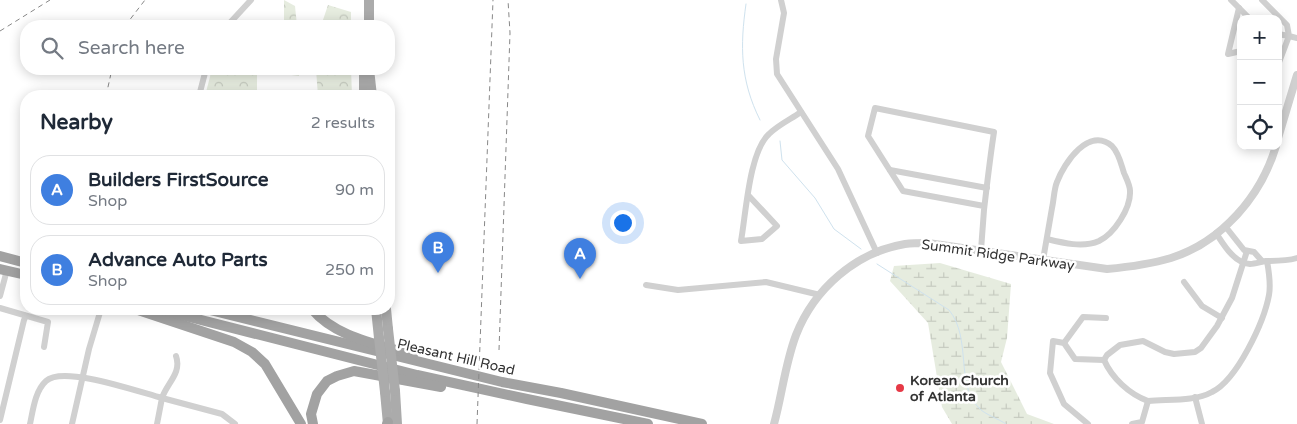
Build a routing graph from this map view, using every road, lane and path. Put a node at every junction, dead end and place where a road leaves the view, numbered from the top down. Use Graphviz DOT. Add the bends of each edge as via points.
graph roads {
  1 [pos="251,0"];
  2 [pos="369,0"];
  3 [pos="781,0"];
  4 [pos="1231,0"];
  5 [pos="1262,0"];
  6 [pos="1239,8"];
  7 [pos="1237,15"];
  8 [pos="1246,15"];
  9 [pos="1237,16"];
  10 [pos="233,20"];
  11 [pos="368,20"];
  12 [pos="1282,35"];
  13 [pos="1289,36"];
  14 [pos="1297,38"];
  15 [pos="1237,52"];
  16 [pos="1280,60"];
  17 [pos="205,75"];
  18 [pos="364,75"];
  19 [pos="369,75"];
  20 [pos="1297,75"];
  21 [pos="201,90"];
  22 [pos="364,90"];
  23 [pos="371,90"];
  24 [pos="801,112"];
  25 [pos="1282,125"];
  26 [pos="1275,150"];
  27 [pos="890,170"];
  28 [pos="986,188"];
  29 [pos="748,195"];
  30 [pos="984,206"];
  31 [pos="1226,226"];
  32 [pos="1216,233"];
  33 [pos="1047,239"];
  34 [pos="981,250"];
  35 [pos="1246,251"];
  36 [pos="878,253"];
  37 [pos="0,256"];
  38 [pos="1297,258"];
  39 [pos="1043,260"];
  40 [pos="20,261"];
  41 [pos="1265,261"];
  42 [pos="1242,262"];
  43 [pos="4,270"];
  44 [pos="20,274"];
  45 [pos="1184,282"];
  46 [pos="646,285"];
  47 [pos="820,295"];
  48 [pos="0,296"];
  49 [pos="0,308"];
  50 [pos="20,314"];
  51 [pos="23,315"];
  52 [pos="100,315"];
  53 [pos="153,315"];
  54 [pos="182,315"];
  55 [pos="230,315"];
  56 [pos="317,315"];
  57 [pos="378,315"];
  58 [pos="385,315"];
  59 [pos="26,316"];
  60 [pos="1106,318"];
  61 [pos="1222,318"];
  62 [pos="383,329"];
  63 [pos="1064,343"];
  64 [pos="44,347"];
  65 [pos="176,356"];
  66 [pos="1104,360"];
  67 [pos="83,377"];
  68 [pos="502,382"];
  69 [pos="278,384"];
  70 [pos="162,398"];
  71 [pos="1195,398"];
  72 [pos="527,400"];
  73 [pos="1148,401"];
  74 [pos="0,420"];
  75 [pos="390,423"];
  76 [pos="30,424"];
  77 [pos="72,424"];
  78 [pos="157,424"];
  79 [pos="235,424"];
  80 [pos="294,424"];
  81 [pos="301,424"];
  82 [pos="314,424"];
  83 [pos="648,424"];
  84 [pos="702,424"];
  85 [pos="774,424"];
  86 [pos="1088,424"];
  87 [pos="1132,424"];
  88 [pos="1202,424"];
  1 -- 10 [label="street"];
  2 -- 11 [label="main road"];
  3 -- 24 [label="street" via="784,13 776,59 777,74"];
  4 -- 6 [label="street"];
  5 -- 13 [label="street" via="1286,25"];
  6 -- 7 [label="street"];
  6 -- 8 [label="street"];
  9 -- 15 [label="street" via="1228,54"];
  12 -- 13 [label="street"];
  13 -- 14 [label="street"];
  13 -- 16 [label="street"];
  17 -- 21 [label="street"];
  18 -- 22 [label="main road"];
  19 -- 23 [label="main road"];
  20 -- 25 [label="street"];
  24 -- 29 [label="street" via="764,141 753,168"];
  24 -- 36 [label="street" via="838,169"];
  26 -- 31 [label="street, Summit Ridge Parkway" via="1261,182"];
  27 -- 28 [label="street"];
  27 -- 28 [label="street" via="868,136 875,108 994,132"];
  27 -- 30 [label="street" via="903,191"];
  28 -- 30 [label="street"];
  29 -- 29 [label="street" via="747,204 742,241 762,239 778,226"];
  30 -- 34 [label="street"];
  31 -- 32 [label="street, Summit Ridge Parkway"];
  31 -- 35 [label="street"];
  32 -- 39 [label="street, Summit Ridge Parkway" via="1172,258 1131,267 1107,269"];
  32 -- 42 [label="street" via="1229,252"];
  33 -- 33 [label="street" via="1057,182 1075,152 1097,140 1110,145 1117,152 1130,191 1117,227 1099,240 1082,244"];
  33 -- 39 [label="street"];
  34 -- 36 [label="street, Summit Ridge Parkway" via="928,243 906,244"];
  34 -- 39 [label="street, Summit Ridge Parkway"];
  35 -- 41 [label="street"];
  35 -- 42 [label="street"];
  36 -- 47 [label="street, Summit Ridge Parkway" via="856,262"];
  37 -- 40 [label="highway"];
  38 -- 41 [label="street"];
  41 -- 42 [label="street"];
  41 -- 71 [label="street" via="1270,294 1244,358 1212,393"];
  42 -- 61 [label="street" via="1232,298"];
  43 -- 44 [label="highway"];
  43 -- 48 [label="street"];
  45 -- 61 [label="street" via="1202,306"];
  46 -- 47 [label="street" via="678,290 766,282"];
  47 -- 85 [label="street, Summit Ridge Parkway" via="796,334"];
  49 -- 50 [label="street"];
  51 -- 59 [label="street"];
  52 -- 67 [label="street"];
  53 -- 69 [label="highway" via="234,342 265,364"];
  54 -- 72 [label="highway, Pleasant Hill Road"];
  55 -- 68 [label="highway, Pleasant Hill Road"];
  56 -- 68 [label="highway" via="348,334"];
  57 -- 62 [label="main road"];
  58 -- 62 [label="main road"];
  59 -- 64 [label="street" via="48,322"];
  59 -- 74 [label="street"];
  60 -- 63 [label="street" via="1084,317"];
  61 -- 66 [label="street" via="1195,352 1174,354 1143,341 1120,345"];
  62 -- 75 [label="main road, bridge"];
  63 -- 66 [label="street" via="1075,359"];
  63 -- 86 [label="street" via="1053,341 1050,373 1064,404"];
  65 -- 70 [label="street" via="178,370"];
  66 -- 73 [label="street" via="1123,385"];
  67 -- 70 [label="street"];
  67 -- 76 [label="street" via="61,376 46,380 39,388"];
  67 -- 77 [label="street"];
  68 -- 84 [label="highway, Pleasant Hill Road"];
  69 -- 80 [label="highway"];
  69 -- 81 [label="highway"];
  70 -- 78 [label="street"];
  70 -- 79 [label="street" via="222,414"];
  71 -- 73 [label="street"];
  71 -- 88 [label="street"];
  72 -- 82 [label="highway" via="354,371 327,381 317,394 312,414"];
  72 -- 83 [label="highway, Pleasant Hill Road"];
  73 -- 87 [label="street" via="1142,422"];
}
